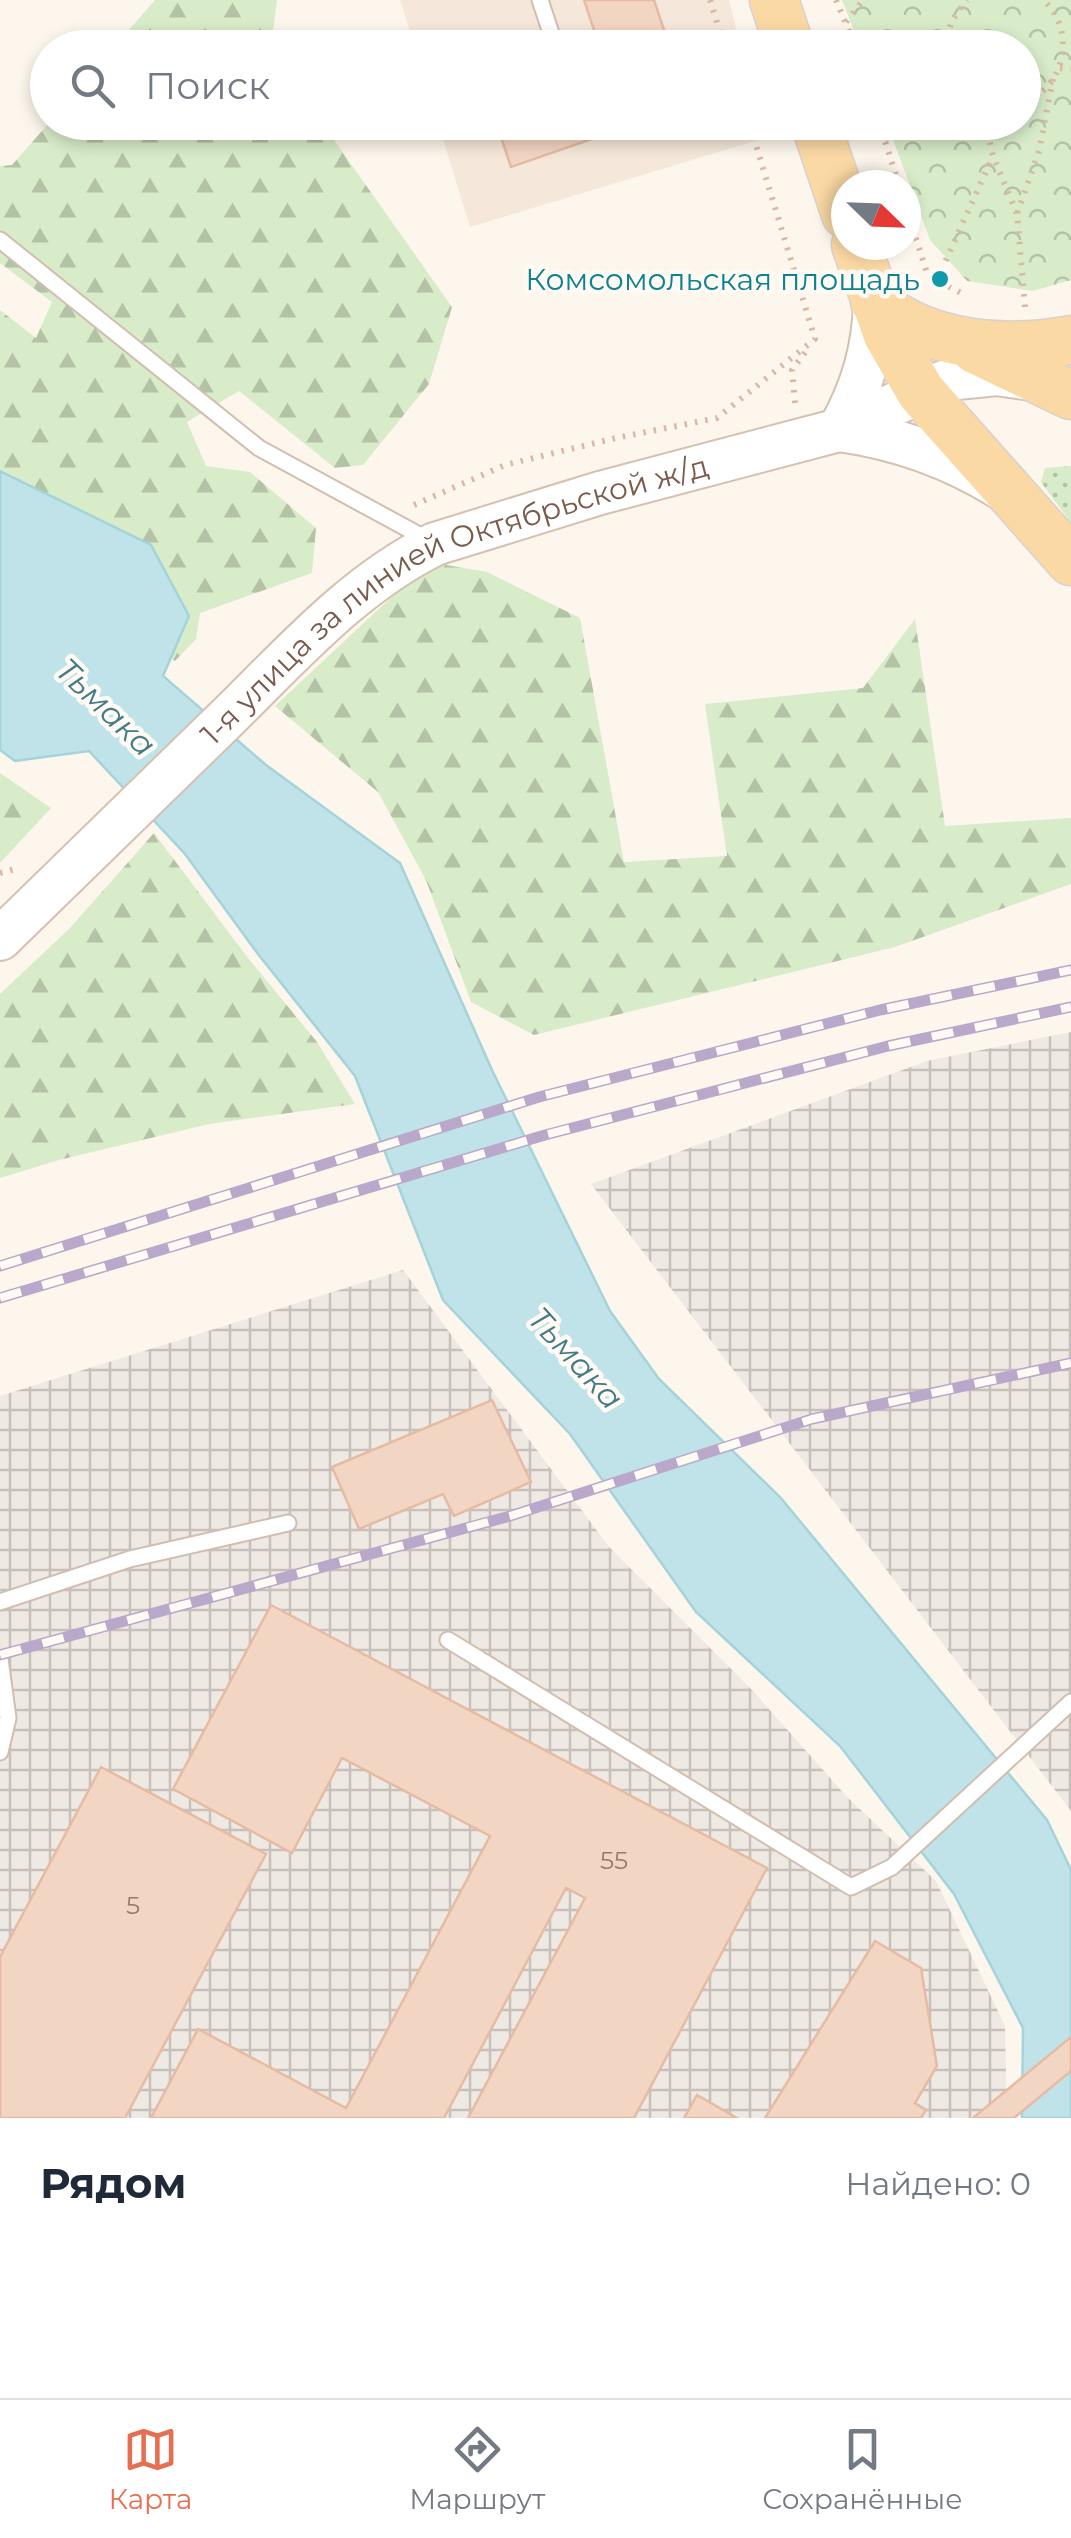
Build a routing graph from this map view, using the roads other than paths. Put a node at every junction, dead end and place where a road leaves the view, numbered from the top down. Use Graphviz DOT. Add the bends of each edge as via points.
graph roads {
  1 [pos="540,0"];
  2 [pos="774,0"];
  3 [pos="550,30"];
  4 [pos="784,30"];
  5 [pos="821,140"];
  6 [pos="831,170"];
  7 [pos="0,240"];
  8 [pos="861,260"];
  9 [pos="876,302"];
  10 [pos="966,321"];
  11 [pos="1056,325"];
  12 [pos="1065,384"];
  13 [pos="921,392"];
  14 [pos="838,430"];
  15 [pos="1018,500"];
  16 [pos="435,544"];
  17 [pos="1071,561"];
  18 [pos="0,940"];
  19 [pos="288,1523"];
  20 [pos="0,1602"];
  21 [pos="448,1640"];
  22 [pos="0,1659"];
  23 [pos="1071,1702"];
  24 [pos="0,1752"];
  1 -- 3 [label="lane"];
  2 -- 4 [label="main road"];
  5 -- 6 [label="main road"];
  7 -- 16 [label="lane" via="259,448"];
  8 -- 9 [label="main road"];
  9 -- 10 [label="main road" via="912,326"];
  9 -- 13 [label="main road"];
  9 -- 14 [label="main road" via="869,359"];
  10 -- 11 [label="main road" via="1006,345 1033,345"];
  10 -- 12 [label="main road"];
  12 -- 13 [label="main road, 1-я улица за линией Октябрьской ж/д" via="977,375"];
  13 -- 14 [label="main road, 1-я улица за линией Октябрьской ж/д"];
  13 -- 15 [label="main road"];
  14 -- 15 [label="main road" via="919,448"];
  14 -- 16 [label="main road, 1-я улица за линией Октябрьской ж/д" via="600,492"];
  15 -- 17 [label="main road"];
  16 -- 18 [label="main road, 1-я улица за линией Октябрьской ж/д" via="370,584 288,658"];
  19 -- 20 [label="lane" via="130,1559"];
  21 -- 23 [label="lane" via="852,1887 892,1867"];
  22 -- 24 [label="lane" via="8,1718"];
}
